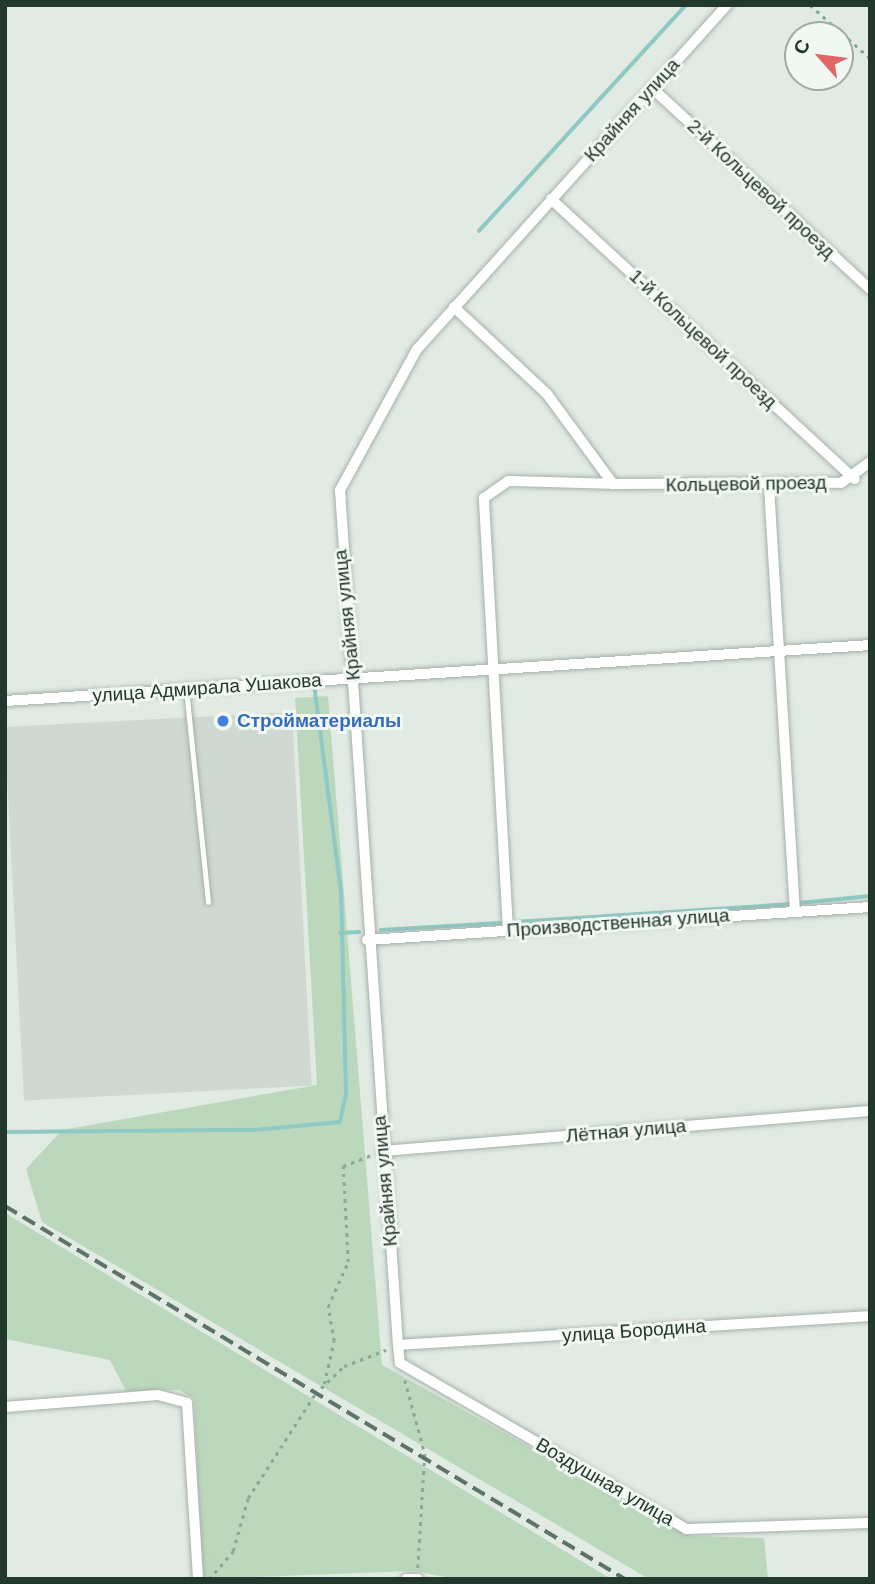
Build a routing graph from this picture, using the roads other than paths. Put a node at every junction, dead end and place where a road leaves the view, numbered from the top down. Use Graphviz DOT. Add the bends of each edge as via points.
graph roads {
  1 [pos="727,5"];
  2 [pos="652,88"];
  3 [pos="551,199"];
  4 [pos="870,289"];
  5 [pos="454,307"];
  6 [pos="870,462"];
  7 [pos="854,479"];
  8 [pos="613,485"];
  9 [pos="769,487"];
  10 [pos="870,645"];
  11 [pos="779,650"];
  12 [pos="493,670"];
  13 [pos="354,679"];
  14 [pos="186,689"];
  15 [pos="5,701"];
  16 [pos="208,902"];
  17 [pos="870,907"];
  18 [pos="795,912"];
  19 [pos="508,930"];
  20 [pos="367,940"];
  21 [pos="870,1111"];
  22 [pos="382,1151"];
  23 [pos="870,1316"];
  24 [pos="398,1345"];
  25 [pos="400,1363"];
  26 [pos="5,1407"];
  27 [pos="870,1523"];
  28 [pos="418,1578"];
  29 [pos="198,1579"];
  30 [pos="406,1579"];
  1 -- 2 [label="street, Крайняя улица"];
  2 -- 3 [label="street, Крайняя улица"];
  2 -- 4 [label="street, 2-й Кольцевой проезд"];
  3 -- 5 [label="street, Крайняя улица"];
  3 -- 7 [label="street, 1-й Кольцевой проезд"];
  5 -- 8 [label="street" via="547,394"];
  5 -- 13 [label="street, Крайняя улица" via="417,349 340,490 337,520"];
  6 -- 7 [label="street, Кольцевой проезд"];
  7 -- 9 [label="street, Кольцевой проезд"];
  8 -- 9 [label="street, Кольцевой проезд"];
  8 -- 12 [label="street, Кольцевой проезд" via="508,481 492,487 482,510"];
  9 -- 11 [label="street"];
  10 -- 11 [label="street, улица Адмирала Ушакова"];
  11 -- 12 [label="street, улица Адмирала Ушакова"];
  11 -- 18 [label="street"];
  12 -- 13 [label="street, улица Адмирала Ушакова"];
  12 -- 19 [label="street"];
  13 -- 14 [label="street, улица Адмирала Ушакова"];
  13 -- 20 [label="street, Крайняя улица"];
  14 -- 15 [label="street, улица Адмирала Ушакова"];
  14 -- 16 [label="lane"];
  17 -- 18 [label="street, Производственная улица"];
  18 -- 19 [label="street, Производственная улица"];
  19 -- 20 [label="street, Производственная улица"];
  20 -- 22 [label="street, Крайняя улица"];
  21 -- 22 [label="street, Лётная улица"];
  22 -- 24 [label="street, Крайняя улица"];
  23 -- 24 [label="street, улица Бородина"];
  24 -- 25 [label="street, Крайняя улица"];
  25 -- 27 [label="street, Воздушная улица" via="686,1529 718,1533"];
  26 -- 29 [label="street" via="159,1395 187,1403"];
  28 -- 30 [label="street"];
}
